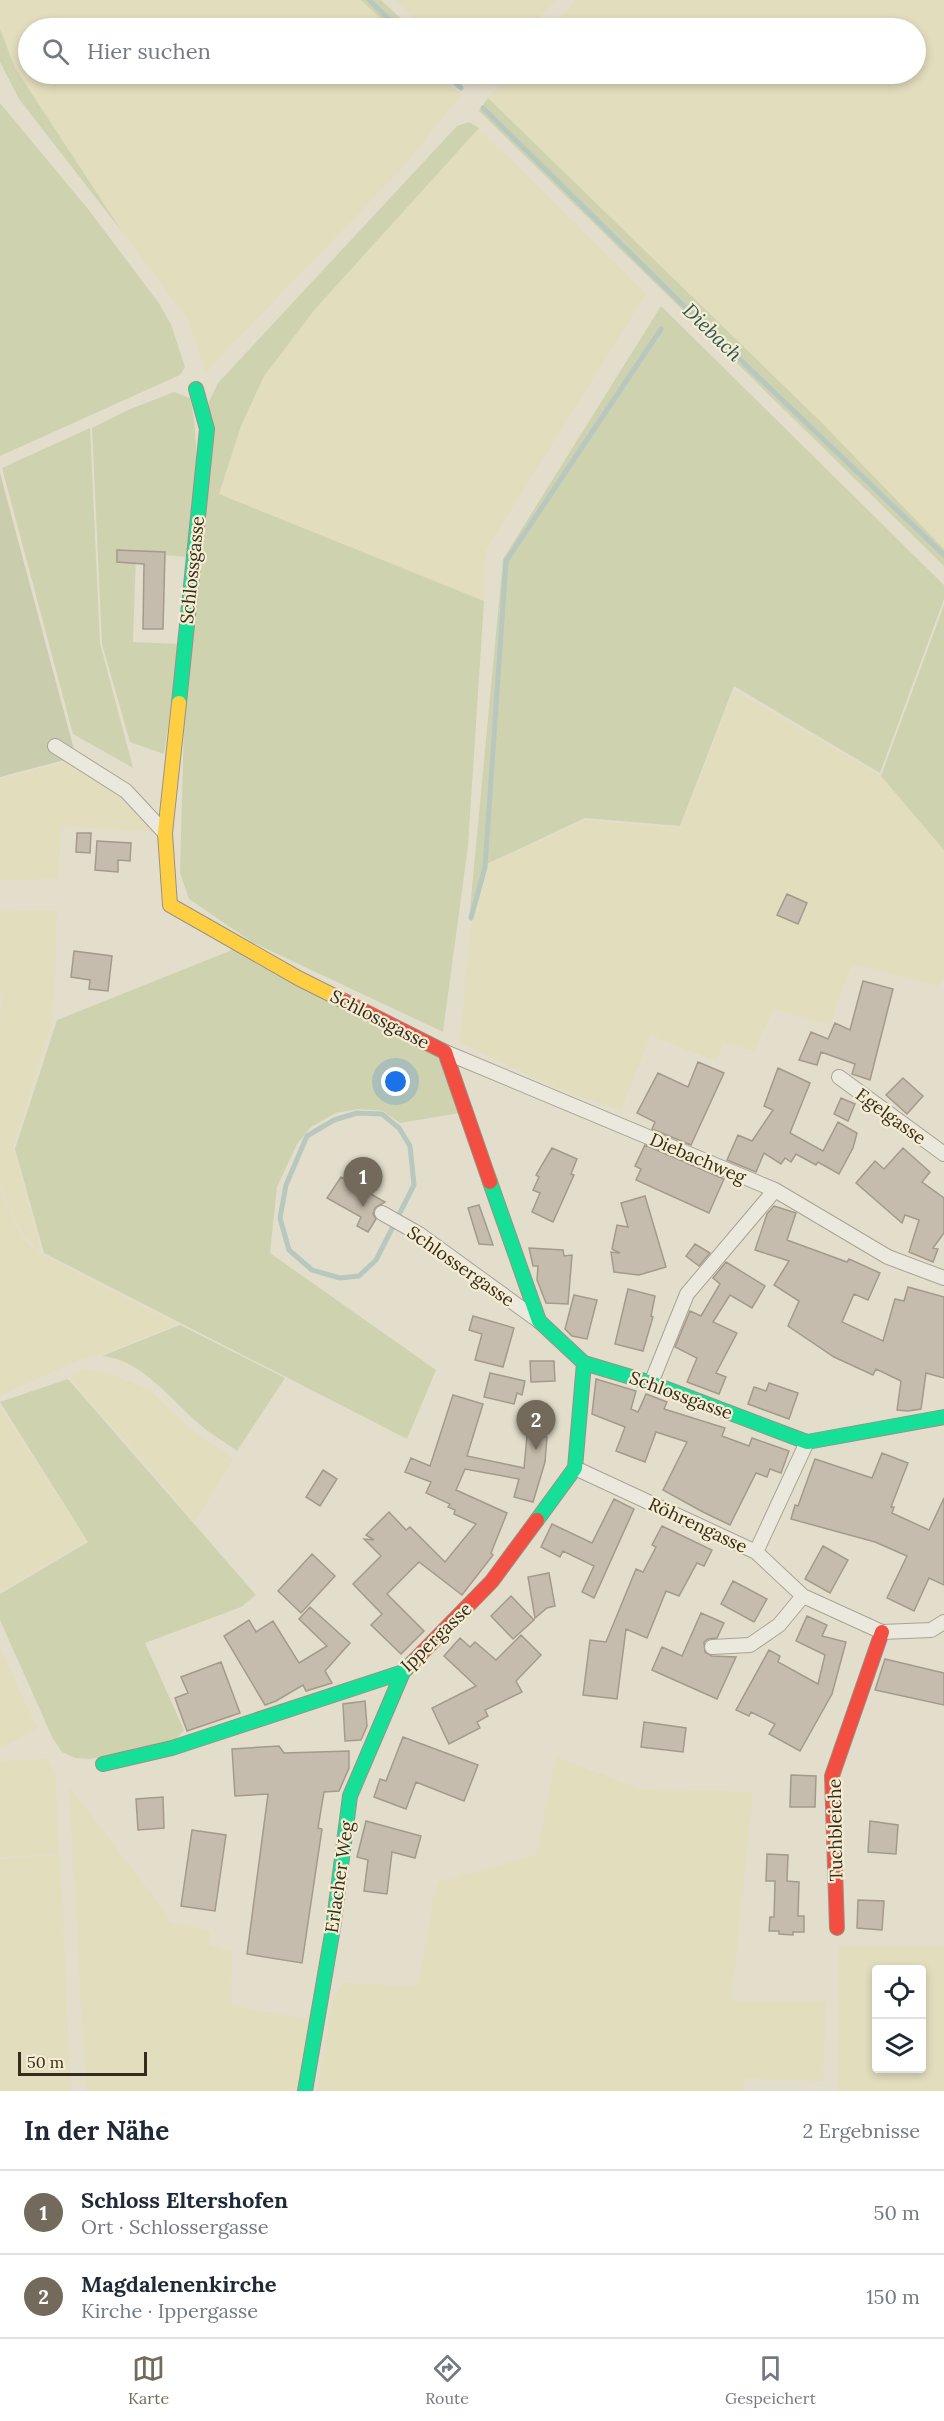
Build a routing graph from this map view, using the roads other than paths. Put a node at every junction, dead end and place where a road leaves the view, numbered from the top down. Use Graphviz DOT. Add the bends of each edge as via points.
graph roads {
  1 [pos="196,389"];
  2 [pos="55,746"];
  3 [pos="165,833"];
  4 [pos="445,1052"];
  5 [pos="839,1077"];
  6 [pos="944,1154"];
  7 [pos="775,1190"];
  8 [pos="386,1216"];
  9 [pos="944,1278"];
  10 [pos="540,1322"];
  11 [pos="584,1363"];
  12 [pos="651,1383"];
  13 [pos="944,1417"];
  14 [pos="807,1442"];
  15 [pos="575,1468"];
  16 [pos="756,1552"];
  17 [pos="803,1596"];
  18 [pos="944,1622"];
  19 [pos="882,1632"];
  20 [pos="712,1647"];
  21 [pos="404,1672"];
  22 [pos="103,1764"];
  23 [pos="837,1928"];
  24 [pos="305,2091"];
  1 -- 3 [label="street, Schlossgasse" via="207,429"];
  2 -- 3 [label="street" via="126,791"];
  3 -- 4 [label="street, Schlossgasse" via="170,906 297,978"];
  4 -- 7 [label="street, Diebachweg"];
  4 -- 10 [label="street, Schlossgasse"];
  5 -- 6 [label="street, Egelgasse"];
  7 -- 9 [label="street, Diebachweg" via="888,1257"];
  7 -- 12 [label="street" via="687,1294"];
  8 -- 10 [label="street, Schlossergasse" via="419,1234"];
  10 -- 11 [label="street, Schlossgasse"];
  11 -- 12 [label="street, Schlossgasse"];
  11 -- 15 [label="street"];
  12 -- 14 [label="street, Schlossgasse"];
  13 -- 14 [label="street"];
  14 -- 16 [label="street"];
  15 -- 16 [label="street, Röhrengasse"];
  15 -- 21 [label="street, Ippergasse" via="492,1581"];
  16 -- 17 [label="street, Röhrengasse"];
  17 -- 19 [label="street, Röhrengasse"];
  17 -- 20 [label="street" via="779,1625 750,1645"];
  18 -- 19 [label="street, Röhrengasse" via="931,1630"];
  19 -- 23 [label="street, Tuchbleiche" via="832,1776"];
  21 -- 22 [label="street, Ippergasse" via="172,1748"];
  21 -- 24 [label="street, Erlacher Weg" via="350,1796 333,1928"];
}
